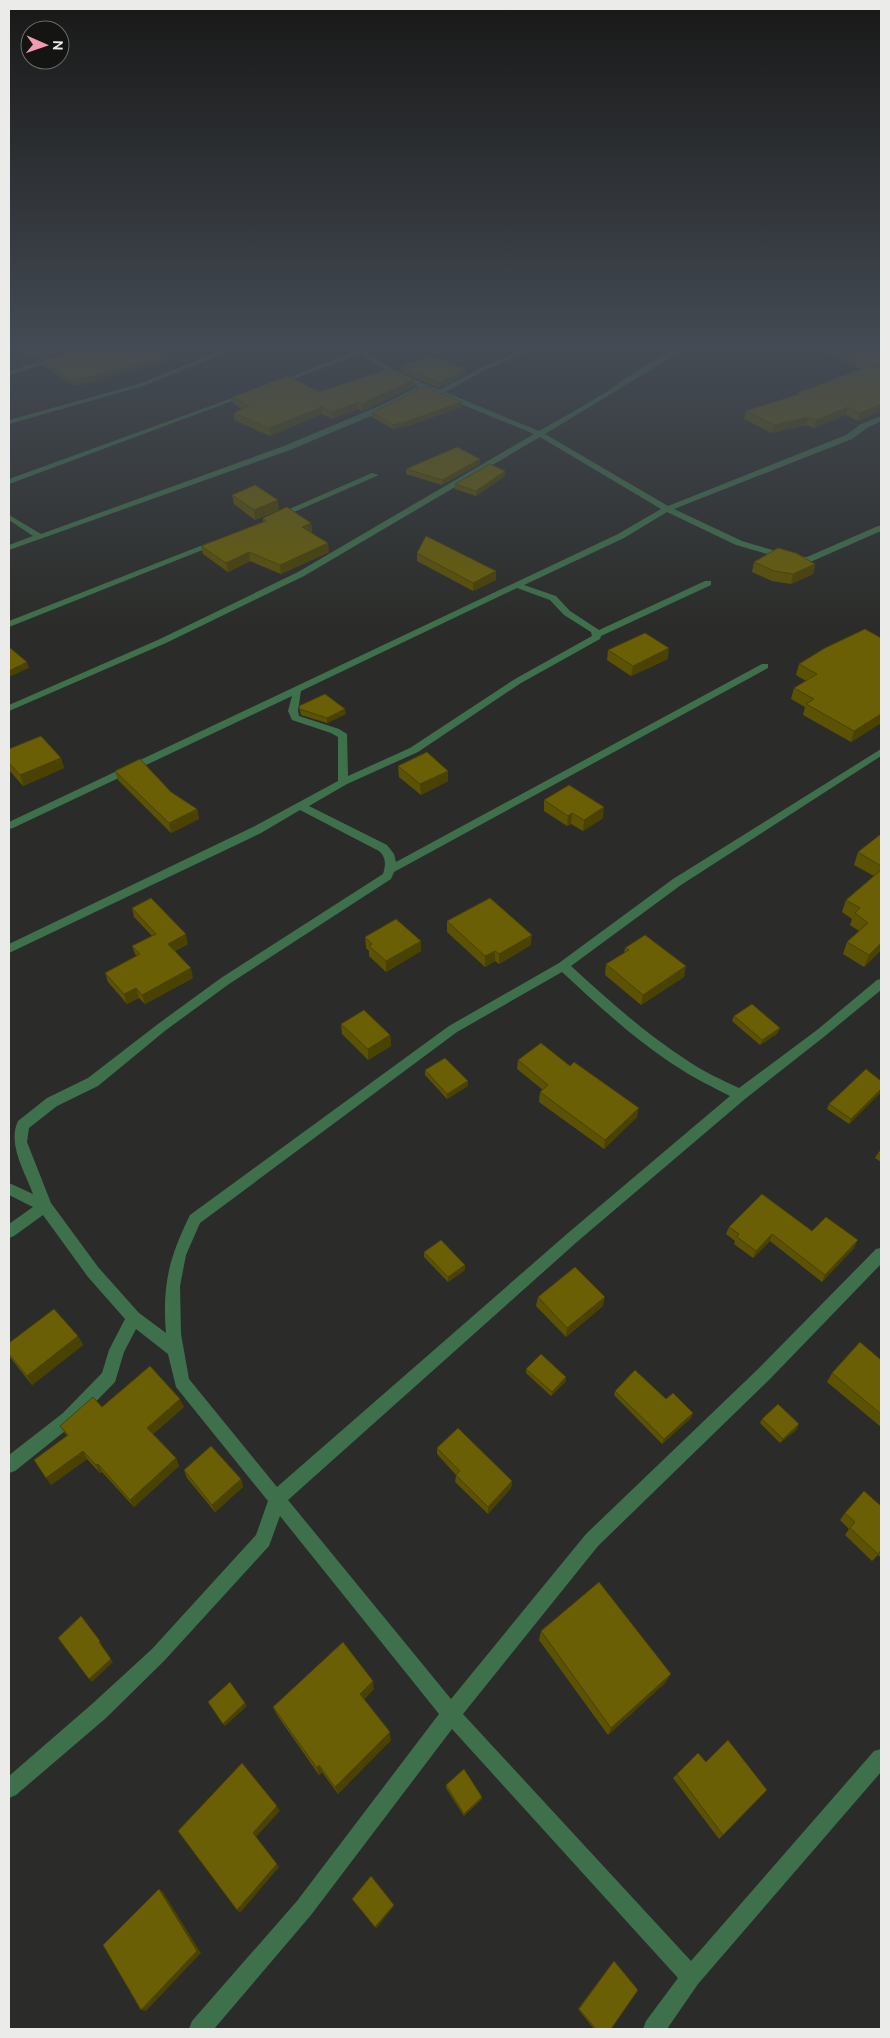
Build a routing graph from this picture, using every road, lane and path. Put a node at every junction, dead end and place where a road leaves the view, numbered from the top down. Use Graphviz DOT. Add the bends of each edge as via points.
graph roads {
  1 [pos="125,439"];
  2 [pos="309,439"];
  3 [pos="531,439"];
  4 [pos="549,439"];
  5 [pos="844,439"];
  6 [pos="375,476"];
  7 [pos="9,482"];
  8 [pos="667,509"];
  9 [pos="9,517"];
  10 [pos="264,522"];
  11 [pos="881,528"];
  12 [pos="870,533"];
  13 [pos="40,537"];
  14 [pos="881,538"];
  15 [pos="222,542"];
  16 [pos="9,548"];
  17 [pos="708,583"];
  18 [pos="516,585"];
  19 [pos="9,624"];
  20 [pos="597,634"];
  21 [pos="765,666"];
  22 [pos="296,690"];
  23 [pos="9,708"];
  24 [pos="881,752"];
  25 [pos="343,782"];
  26 [pos="302,806"];
  27 [pos="9,826"];
  28 [pos="390,870"];
  29 [pos="9,949"];
  30 [pos="563,966"];
  31 [pos="881,983"];
  32 [pos="740,1095"];
  33 [pos="9,1189"];
  34 [pos="45,1206"];
  35 [pos="9,1232"];
  36 [pos="881,1254"];
  37 [pos="134,1318"];
  38 [pos="174,1350"];
  39 [pos="9,1465"];
  40 [pos="277,1498"];
  41 [pos="451,1714"];
  42 [pos="881,1758"];
  43 [pos="9,1788"];
  44 [pos="691,1977"];
  45 [pos="200,2029"];
  46 [pos="654,2029"];
  1 -- 7 [label="street"];
  2 -- 13 [label="street"];
  3 -- 23 [label="street" via="301,574 171,637"];
  4 -- 8 [label="street"];
  5 -- 8 [label="street"];
  6 -- 10 [label="street"];
  8 -- 12 [label="street" via="738,543 799,560 808,560"];
  8 -- 18 [label="street" via="621,536"];
  9 -- 13 [label="street"];
  11 -- 12 [label="street"];
  12 -- 14 [label="street"];
  13 -- 16 [label="street"];
  15 -- 19 [label="street"];
  17 -- 20 [label="street"];
  18 -- 20 [label="street" via="553,598"];
  18 -- 22 [label="street"];
  20 -- 25 [label="street" via="593,641 518,680 414,750"];
  21 -- 28 [label="street"];
  22 -- 25 [label="street" via="298,695 292,710 295,718 343,736"];
  22 -- 27 [label="street"];
  24 -- 30 [label="street" via="677,882"];
  25 -- 26 [label="street"];
  26 -- 28 [label="street" via="383,848 390,858"];
  26 -- 29 [label="street"];
  28 -- 34 [label="street" via="379,882 225,981 93,1082 52,1102 23,1125 20,1142"];
  30 -- 32 [label="street" via="653,1044 683,1065"];
  30 -- 38 [label="street" via="453,1029 195,1219 179,1254 172,1293"];
  31 -- 32 [label="street"];
  32 -- 40 [label="street" via="572,1237"];
  33 -- 34 [label="street"];
  34 -- 35 [label="street"];
  34 -- 37 [label="street" via="93,1272"];
  36 -- 41 [label="street" via="763,1375 592,1540"];
  37 -- 38 [label="street"];
  37 -- 39 [label="street" via="117,1350 109,1377 69,1418"];
  38 -- 40 [label="street" via="182,1382"];
  40 -- 41 [label="street"];
  40 -- 43 [label="street" via="263,1540 220,1589 100,1711"];
  41 -- 44 [label="street"];
  41 -- 45 [label="street" via="304,1908"];
  42 -- 44 [label="street"];
  44 -- 46 [label="street"];
}
